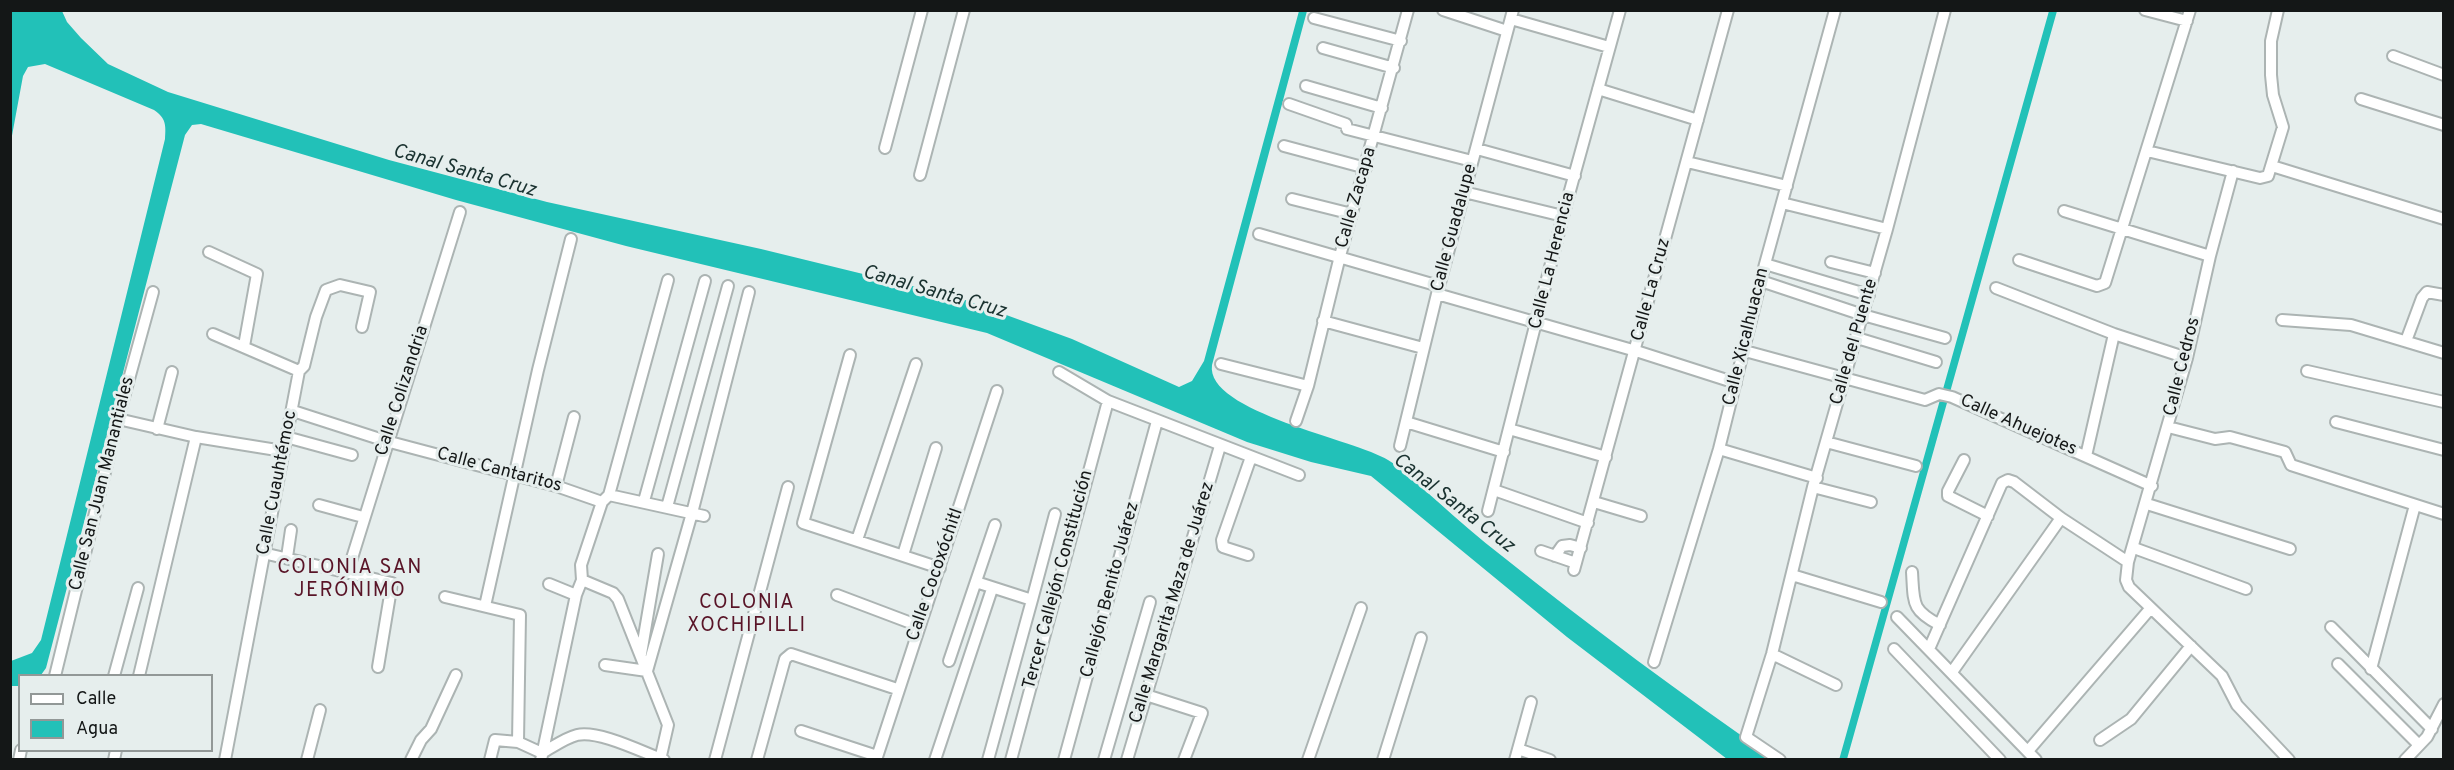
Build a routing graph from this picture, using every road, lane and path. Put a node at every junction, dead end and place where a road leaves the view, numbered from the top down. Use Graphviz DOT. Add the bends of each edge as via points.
graph roads {
  1 [pos="922,10"];
  2 [pos="1408,10"];
  3 [pos="1443,10"];
  4 [pos="1620,10"];
  5 [pos="1728,10"];
  6 [pos="1835,10"];
  7 [pos="1945,10"];
  8 [pos="2145,10"];
  9 [pos="2278,10"];
  10 [pos="960,11"];
  11 [pos="1512,15"];
  12 [pos="2189,16"];
  13 [pos="1314,18"];
  14 [pos="1507,31"];
  15 [pos="1401,41"];
  16 [pos="1609,47"];
  17 [pos="1323,48"];
  18 [pos="2393,57"];
  19 [pos="1394,68"];
  20 [pos="2444,75"];
  21 [pos="1306,86"];
  22 [pos="1598,89"];
  23 [pos="2361,99"];
  24 [pos="1289,104"];
  25 [pos="1382,108"];
  26 [pos="1698,120"];
  27 [pos="2444,125"];
  28 [pos="1374,136"];
  29 [pos="1284,146"];
  30 [pos="885,148"];
  31 [pos="1477,149"];
  32 [pos="2147,152"];
  33 [pos="1472,161"];
  34 [pos="1687,162"];
  35 [pos="2272,166"];
  36 [pos="1366,168"];
  37 [pos="2233,171"];
  38 [pos="920,175"];
  39 [pos="1575,176"];
  40 [pos="1787,186"];
  41 [pos="1464,192"];
  42 [pos="1292,198"];
  43 [pos="1782,203"];
  44 [pos="2064,211"];
  45 [pos="460,212"];
  46 [pos="1353,214"];
  47 [pos="1563,216"];
  48 [pos="2444,219"];
  49 [pos="1887,229"];
  50 [pos="2123,229"];
  51 [pos="1259,234"];
  52 [pos="571,238"];
  53 [pos="209,252"];
  54 [pos="1340,256"];
  55 [pos="2210,256"];
  56 [pos="2019,260"];
  57 [pos="1831,262"];
  58 [pos="1765,264"];
  59 [pos="1875,273"];
  60 [pos="668,280"];
  61 [pos="705,281"];
  62 [pos="1761,281"];
  63 [pos="728,286"];
  64 [pos="1996,288"];
  65 [pos="1438,290"];
  66 [pos="153,292"];
  67 [pos="749,292"];
  68 [pos="1869,295"];
  69 [pos="2444,295"];
  70 [pos="1863,315"];
  71 [pos="2282,320"];
  72 [pos="1323,321"];
  73 [pos="1537,323"];
  74 [pos="362,327"];
  75 [pos="213,334"];
  76 [pos="2114,334"];
  77 [pos="1857,338"];
  78 [pos="1946,338"];
  79 [pos="2406,341"];
  80 [pos="244,346"];
  81 [pos="1423,348"];
  82 [pos="1636,351"];
  83 [pos="1745,351"];
  84 [pos="2444,353"];
  85 [pos="850,355"];
  86 [pos="2187,358"];
  87 [pos="1936,362"];
  88 [pos="916,364"];
  89 [pos="1221,364"];
  90 [pos="299,371"];
  91 [pos="2307,371"];
  92 [pos="172,372"];
  93 [pos="1059,372"];
  94 [pos="1846,378"];
  95 [pos="1736,383"];
  96 [pos="1308,386"];
  97 [pos="997,392"];
  98 [pos="1108,401"];
  99 [pos="2444,402"];
  100 [pos="293,411"];
  101 [pos="574,417"];
  102 [pos="118,419"];
  103 [pos="1157,421"];
  104 [pos="1296,421"];
  105 [pos="1407,422"];
  106 [pos="2336,422"];
  107 [pos="2168,427"];
  108 [pos="157,429"];
  109 [pos="1509,429"];
  110 [pos="286,436"];
  111 [pos="196,437"];
  112 [pos="386,441"];
  113 [pos="1826,442"];
  114 [pos="1220,446"];
  115 [pos="1400,446"];
  116 [pos="936,448"];
  117 [pos="1719,449"];
  118 [pos="2444,450"];
  119 [pos="283,451"];
  120 [pos="1504,452"];
  121 [pos="352,454"];
  122 [pos="2086,456"];
  123 [pos="1251,457"];
  124 [pos="1606,457"];
  125 [pos="1964,460"];
  126 [pos="1916,466"];
  127 [pos="515,475"];
  128 [pos="1299,475"];
  129 [pos="1815,483"];
  130 [pos="556,486"];
  131 [pos="2152,486"];
  132 [pos="788,487"];
  133 [pos="1494,490"];
  134 [pos="606,499"];
  135 [pos="644,501"];
  136 [pos="1594,501"];
  137 [pos="1871,502"];
  138 [pos="2147,504"];
  139 [pos="319,505"];
  140 [pos="2415,505"];
  141 [pos="667,507"];
  142 [pos="1488,511"];
  143 [pos="692,513"];
  144 [pos="1055,514"];
  145 [pos="2444,514"];
  146 [pos="705,516"];
  147 [pos="1641,516"];
  148 [pos="1988,516"];
  149 [pos="363,517"];
  150 [pos="2061,518"];
  151 [pos="1588,524"];
  152 [pos="995,525"];
  153 [pos="291,530"];
  154 [pos="857,540"];
  155 [pos="1581,548"];
  156 [pos="2134,548"];
  157 [pos="2290,549"];
  158 [pos="1541,551"];
  159 [pos="263,553"];
  160 [pos="658,554"];
  161 [pos="903,555"];
  162 [pos="1248,555"];
  163 [pos="1556,556"];
  164 [pos="287,557"];
  165 [pos="2128,562"];
  166 [pos="939,568"];
  167 [pos="348,571"];
  168 [pos="1912,572"];
  169 [pos="1792,575"];
  170 [pos="582,580"];
  171 [pos="976,582"];
  172 [pos="549,584"];
  173 [pos="138,588"];
  174 [pos="992,589"];
  175 [pos="2246,589"];
  176 [pos="576,594"];
  177 [pos="837,595"];
  178 [pos="445,597"];
  179 [pos="1032,600"];
  180 [pos="1150,602"];
  181 [pos="1881,602"];
  182 [pos="485,606"];
  183 [pos="1361,608"];
  184 [pos="2150,609"];
  185 [pos="1897,617"];
  186 [pos="1940,625"];
  187 [pos="919,626"];
  188 [pos="2331,627"];
  189 [pos="1421,638"];
  190 [pos="2191,646"];
  191 [pos="1894,649"];
  192 [pos="1929,650"];
  193 [pos="1772,654"];
  194 [pos="640,655"];
  195 [pos="949,661"];
  196 [pos="1654,662"];
  197 [pos="2338,664"];
  198 [pos="605,665"];
  199 [pos="378,667"];
  200 [pos="2371,669"];
  201 [pos="647,671"];
  202 [pos="1952,672"];
  203 [pos="55,674"];
  204 [pos="114,674"];
  205 [pos="141,674"];
  206 [pos="456,675"];
  207 [pos="1836,685"];
  208 [pos="897,689"];
  209 [pos="1146,695"];
  210 [pos="1531,702"];
  211 [pos="2444,704"];
  212 [pos="320,710"];
  213 [pos="2432,729"];
  214 [pos="801,731"];
  215 [pos="2100,740"];
  216 [pos="518,742"];
  217 [pos="2419,746"];
  218 [pos="1516,754"];
  219 [pos="2032,755"];
  220 [pos="542,756"];
  221 [pos="876,758"];
  222 [pos="225,759"];
  223 [pos="308,759"];
  224 [pos="411,759"];
  225 [pos="489,759"];
  226 [pos="662,759"];
  227 [pos="715,759"];
  228 [pos="757,759"];
  229 [pos="935,759"];
  230 [pos="988,759"];
  231 [pos="1011,759"];
  232 [pos="1064,759"];
  233 [pos="1104,759"];
  234 [pos="1127,759"];
  235 [pos="1184,759"];
  236 [pos="1308,759"];
  237 [pos="1383,759"];
  238 [pos="1550,759"];
  239 [pos="1780,759"];
  240 [pos="2000,759"];
  241 [pos="2289,759"];
  242 [pos="2405,759"];
  1 -- 30 [label="street"];
  2 -- 15 [label="street, Calle Zacapa"];
  3 -- 14 [label="street"];
  4 -- 16 [label="street, Calle La Herencia"];
  5 -- 26 [label="street, Calle La Cruz"];
  6 -- 40 [label="street, Calle Xicalhuacan"];
  7 -- 49 [label="street, Calle del Puente"];
  8 -- 12 [label="street"];
  9 -- 35 [label="street" via="2271,41 2271,75 2283,127"];
  10 -- 38 [label="street"];
  11 -- 14 [label="street, Calle Guadalupe"];
  11 -- 16 [label="street"];
  12 -- 32 [label="street"];
  13 -- 15 [label="street"];
  14 -- 31 [label="street, Calle Guadalupe"];
  15 -- 19 [label="street, Calle Zacapa"];
  16 -- 22 [label="street, Calle La Herencia"];
  17 -- 19 [label="street"];
  18 -- 20 [label="street"];
  19 -- 25 [label="street, Calle Zacapa"];
  21 -- 25 [label="street"];
  22 -- 26 [label="street"];
  22 -- 39 [label="street, Calle La Herencia"];
  23 -- 27 [label="street"];
  24 -- 28 [label="street"];
  25 -- 28 [label="street, Calle Zacapa"];
  26 -- 34 [label="street, Calle La Cruz"];
  28 -- 33 [label="street"];
  28 -- 36 [label="street, Calle Zacapa"];
  29 -- 36 [label="street"];
  31 -- 33 [label="street, Calle Guadalupe"];
  31 -- 39 [label="street"];
  32 -- 37 [label="street"];
  32 -- 50 [label="street"];
  33 -- 41 [label="street, Calle Guadalupe"];
  34 -- 40 [label="street"];
  34 -- 82 [label="street, Calle La Cruz"];
  35 -- 37 [label="street" via="2268,176 2260,178"];
  35 -- 48 [label="street"];
  36 -- 46 [label="street, Calle Zacapa"];
  37 -- 55 [label="street, Calle Cedros"];
  39 -- 47 [label="street, Calle La Herencia"];
  40 -- 43 [label="street, Calle Xicalhuacan"];
  41 -- 47 [label="street"];
  41 -- 65 [label="street, Calle Guadalupe"];
  42 -- 46 [label="street"];
  43 -- 49 [label="street"];
  43 -- 58 [label="street, Calle Xicalhuacan"];
  44 -- 50 [label="street"];
  45 -- 112 [label="street, Calle Colizandria"];
  46 -- 54 [label="street, Calle Zacapa"];
  47 -- 73 [label="street, Calle La Herencia"];
  49 -- 59 [label="street, Calle del Puente"];
  50 -- 55 [label="street"];
  50 -- 56 [label="street" via="2102,286"];
  51 -- 54 [label="street"];
  52 -- 127 [label="street"];
  53 -- 80 [label="street" via="257,274"];
  54 -- 65 [label="street"];
  54 -- 72 [label="street, Calle Zacapa"];
  55 -- 86 [label="street, Calle Cedros"];
  57 -- 59 [label="street"];
  58 -- 62 [label="street, Calle Xicalhuacan"];
  58 -- 68 [label="street"];
  59 -- 68 [label="street, Calle del Puente"];
  60 -- 134 [label="street"];
  61 -- 135 [label="street"];
  62 -- 70 [label="street"];
  62 -- 83 [label="street, Calle Xicalhuacan"];
  63 -- 141 [label="street"];
  64 -- 76 [label="street"];
  65 -- 73 [label="street"];
  65 -- 81 [label="street, Calle Guadalupe"];
  66 -- 102 [label="street, Calle San Juan Manantiales"];
  67 -- 143 [label="street"];
  68 -- 70 [label="street, Calle del Puente"];
  69 -- 79 [label="street" via="2427,292 2422,298"];
  70 -- 77 [label="street, Calle del Puente"];
  70 -- 78 [label="street"];
  71 -- 79 [label="street" via="2351,325"];
  72 -- 81 [label="street"];
  72 -- 96 [label="street, Calle Zacapa"];
  73 -- 82 [label="street"];
  73 -- 109 [label="street, Calle La Herencia"];
  74 -- 90 [label="street, Calle Cuauhtémoc" via="370,292 340,285 326,290 304,366"];
  75 -- 80 [label="street"];
  76 -- 86 [label="street"];
  76 -- 122 [label="street"];
  77 -- 87 [label="street"];
  77 -- 94 [label="street, Calle del Puente"];
  79 -- 84 [label="street"];
  80 -- 90 [label="street"];
  81 -- 105 [label="street, Calle Guadalupe"];
  82 -- 95 [label="street"];
  82 -- 124 [label="street, Calle La Cruz"];
  83 -- 94 [label="street, Calle Ahuejotes"];
  83 -- 95 [label="street, Calle Xicalhuacan"];
  85 -- 154 [label="street" via="803,523"];
  86 -- 107 [label="street, Calle Cedros"];
  88 -- 154 [label="street"];
  89 -- 96 [label="street"];
  90 -- 100 [label="street, Calle Cuauhtémoc"];
  91 -- 99 [label="street"];
  92 -- 108 [label="street"];
  93 -- 98 [label="street"];
  94 -- 113 [label="street, Calle del Puente"];
  94 -- 122 [label="street, Calle Ahuejotes" via="1925,400 1939,394 1952,397"];
  95 -- 117 [label="street, Calle Xicalhuacan"];
  96 -- 104 [label="street, Calle Zacapa"];
  97 -- 166 [label="street, Calle Cocoxóchitl"];
  98 -- 103 [label="street"];
  98 -- 231 [label="street, Tercer Callejón Constitución"];
  100 -- 110 [label="street, Calle Cuauhtémoc"];
  100 -- 112 [label="street, Calle Cantaritos"];
  101 -- 130 [label="street"];
  102 -- 108 [label="street"];
  102 -- 203 [label="street, Calle San Juan Manantiales"];
  103 -- 114 [label="street"];
  103 -- 232 [label="street, Callejón Benito Juárez"];
  105 -- 115 [label="street, Calle Guadalupe"];
  105 -- 120 [label="street"];
  106 -- 118 [label="street"];
  107 -- 131 [label="street, Calle Cedros"];
  107 -- 140 [label="street" via="2215,439 2230,437 2285,452 2291,465"];
  108 -- 111 [label="street"];
  109 -- 120 [label="street, Calle La Herencia"];
  109 -- 124 [label="street"];
  110 -- 119 [label="street, Calle Cuauhtémoc"];
  110 -- 121 [label="street"];
  111 -- 119 [label="street"];
  111 -- 205 [label="street"];
  112 -- 127 [label="street, Calle Cantaritos"];
  112 -- 149 [label="street, Calle Colizandria"];
  113 -- 126 [label="street"];
  113 -- 129 [label="street, Calle del Puente"];
  114 -- 123 [label="street"];
  114 -- 209 [label="street, Calle Margarita Maza de Juárez"];
  116 -- 161 [label="street"];
  117 -- 129 [label="street"];
  117 -- 196 [label="street, Calle Xicalhuacan"];
  119 -- 159 [label="street, Calle Cuauhtémoc"];
  120 -- 133 [label="street, Calle La Herencia"];
  122 -- 131 [label="street, Calle Ahuejotes"];
  123 -- 128 [label="street"];
  123 -- 162 [label="street" via="1222,540 1222,547"];
  124 -- 136 [label="street, Calle La Cruz"];
  125 -- 148 [label="street" via="1948,496"];
  127 -- 130 [label="street, Calle Cantaritos"];
  127 -- 182 [label="street"];
  129 -- 137 [label="street"];
  129 -- 169 [label="street, Calle del Puente"];
  130 -- 134 [label="street, Calle Cantaritos"];
  131 -- 138 [label="street, Calle Cedros"];
  132 -- 227 [label="street"];
  133 -- 142 [label="street, Calle La Herencia"];
  133 -- 151 [label="street"];
  134 -- 135 [label="street, Calle Cantaritos"];
  134 -- 170 [label="street" via="581,565"];
  135 -- 141 [label="street, Calle Cantaritos"];
  136 -- 147 [label="street"];
  136 -- 151 [label="street, Calle La Cruz"];
  138 -- 156 [label="street, Calle Cedros"];
  138 -- 157 [label="street"];
  139 -- 149 [label="street"];
  140 -- 145 [label="street"];
  140 -- 200 [label="street"];
  141 -- 143 [label="street, Calle Cantaritos"];
  143 -- 146 [label="street, Calle Cantaritos"];
  143 -- 201 [label="street"];
  144 -- 179 [label="street"];
  148 -- 150 [label="street" via="2002,483 2008,480"];
  148 -- 186 [label="street"];
  149 -- 167 [label="street, Calle Colizandria"];
  150 -- 165 [label="street"];
  150 -- 202 [label="street"];
  151 -- 155 [label="street, Calle La Cruz"];
  152 -- 171 [label="street"];
  153 -- 164 [label="street"];
  154 -- 161 [label="street"];
  155 -- 163 [label="street" via="1562,546"];
  155 -- 163 [label="street, Calle La Cruz" via="1575,566"];
  156 -- 165 [label="street, Calle Cedros"];
  156 -- 175 [label="street"];
  158 -- 163 [label="street"];
  159 -- 164 [label="street"];
  159 -- 222 [label="street, Calle Cuauhtémoc"];
  160 -- 194 [label="street"];
  161 -- 166 [label="street"];
  164 -- 167 [label="street"];
  165 -- 184 [label="street" via="2129,587"];
  166 -- 187 [label="street, Calle Cocoxóchitl"];
  167 -- 199 [label="street" via="392,582"];
  168 -- 186 [label="street" via="1916,608"];
  169 -- 181 [label="street"];
  169 -- 193 [label="street, Calle del Puente"];
  170 -- 176 [label="street"];
  170 -- 194 [label="street" via="613,593"];
  171 -- 174 [label="street"];
  171 -- 195 [label="street"];
  172 -- 176 [label="street"];
  173 -- 204 [label="street"];
  174 -- 179 [label="street"];
  174 -- 229 [label="street"];
  176 -- 220 [label="street"];
  177 -- 187 [label="street"];
  178 -- 182 [label="street"];
  179 -- 230 [label="street"];
  180 -- 233 [label="street"];
  182 -- 216 [label="street" via="520,615"];
  183 -- 236 [label="street"];
  184 -- 190 [label="street"];
  184 -- 219 [label="street"];
  185 -- 192 [label="street"];
  186 -- 192 [label="street"];
  187 -- 208 [label="street, Calle Cocoxóchitl"];
  188 -- 200 [label="street"];
  189 -- 237 [label="street"];
  190 -- 215 [label="street" via="2131,719"];
  190 -- 241 [label="street" via="2222,676 2237,705"];
  191 -- 240 [label="street"];
  192 -- 202 [label="street"];
  193 -- 207 [label="street"];
  193 -- 239 [label="street, Calle del Puente" via="1746,737"];
  194 -- 201 [label="street"];
  197 -- 217 [label="street"];
  198 -- 201 [label="street"];
  200 -- 213 [label="street"];
  201 -- 226 [label="street" via="668,724"];
  202 -- 219 [label="street"];
  206 -- 224 [label="street"];
  208 -- 221 [label="street, Calle Cocoxóchitl"];
  208 -- 228 [label="street" via="791,654 785,659"];
  209 -- 234 [label="street, Calle Margarita Maza de Juárez"];
  209 -- 235 [label="street" via="1202,713"];
  210 -- 218 [label="street"];
  211 -- 213 [label="street"];
  212 -- 223 [label="street"];
  213 -- 217 [label="street"];
  214 -- 221 [label="street"];
  216 -- 220 [label="street"];
  216 -- 225 [label="street" via="495,740"];
  217 -- 242 [label="street"];
  218 -- 238 [label="street"];
  220 -- 226 [label="street" via="575,735 584,734"];
}
